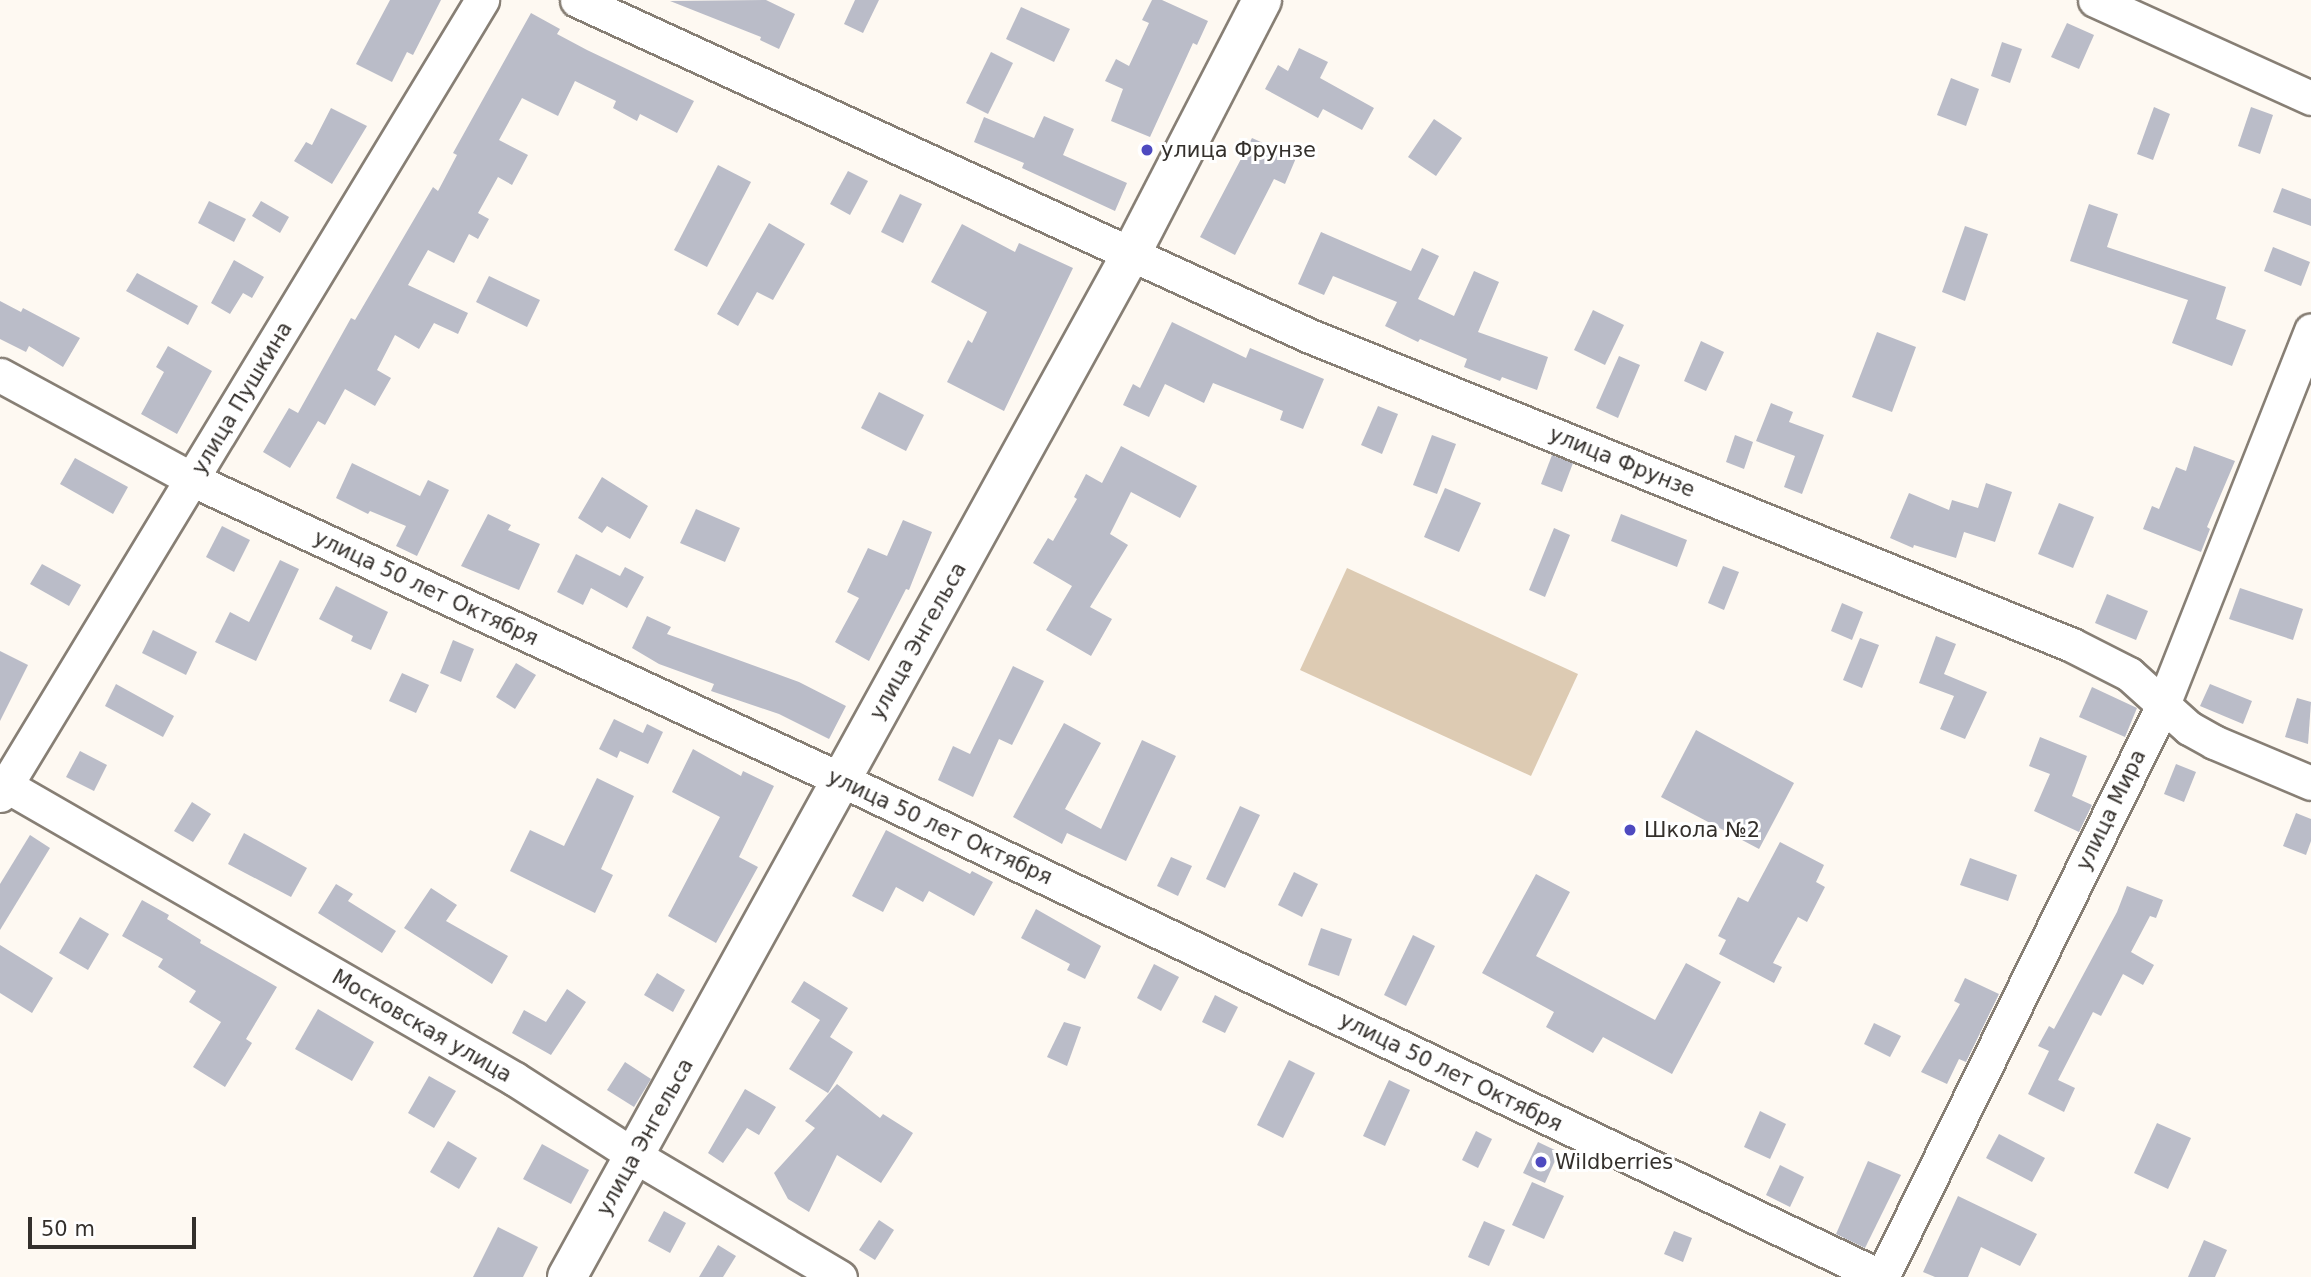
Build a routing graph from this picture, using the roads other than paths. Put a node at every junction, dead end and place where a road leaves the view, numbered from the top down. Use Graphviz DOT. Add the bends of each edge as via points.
graph roads {
  1 [pos="482,0"];
  2 [pos="577,0"];
  3 [pos="1262,0"];
  4 [pos="2095,0"];
  5 [pos="2311,99"];
  6 [pos="1129,256"];
  7 [pos="2311,330"];
  8 [pos="0,375"];
  9 [pos="194,480"];
  10 [pos="2162,707"];
  11 [pos="842,780"];
  12 [pos="2311,783"];
  13 [pos="2,787"];
  14 [pos="635,1156"];
  15 [pos="568,1277"];
  16 [pos="840,1277"];
  17 [pos="1881,1277"];
  1 -- 9 [label="street, улица Пушкина"];
  2 -- 6 [label="street, улица Фрунзе"];
  3 -- 6 [label="main road, улица Энгельса"];
  4 -- 5 [label="street"];
  6 -- 10 [label="street, улица Фрунзе" via="1310,336 2071,645 2129,674"];
  6 -- 11 [label="main road, улица Энгельса"];
  7 -- 10 [label="street, улица Мира"];
  8 -- 9 [label="street, улица 50 лет Октября"];
  9 -- 11 [label="street, улица 50 лет Октября"];
  9 -- 13 [label="street, улица Пушкина"];
  10 -- 12 [label="street, улица Фрунзе" via="2214,742"];
  10 -- 17 [label="street, улица Мира"];
  11 -- 14 [label="main road, улица Энгельса"];
  11 -- 17 [label="street, улица 50 лет Октября"];
  13 -- 14 [label="street, Московская улица" via="514,1079"];
  14 -- 15 [label="main road, улица Энгельса"];
  14 -- 16 [label="street, Московская улица"];
}
